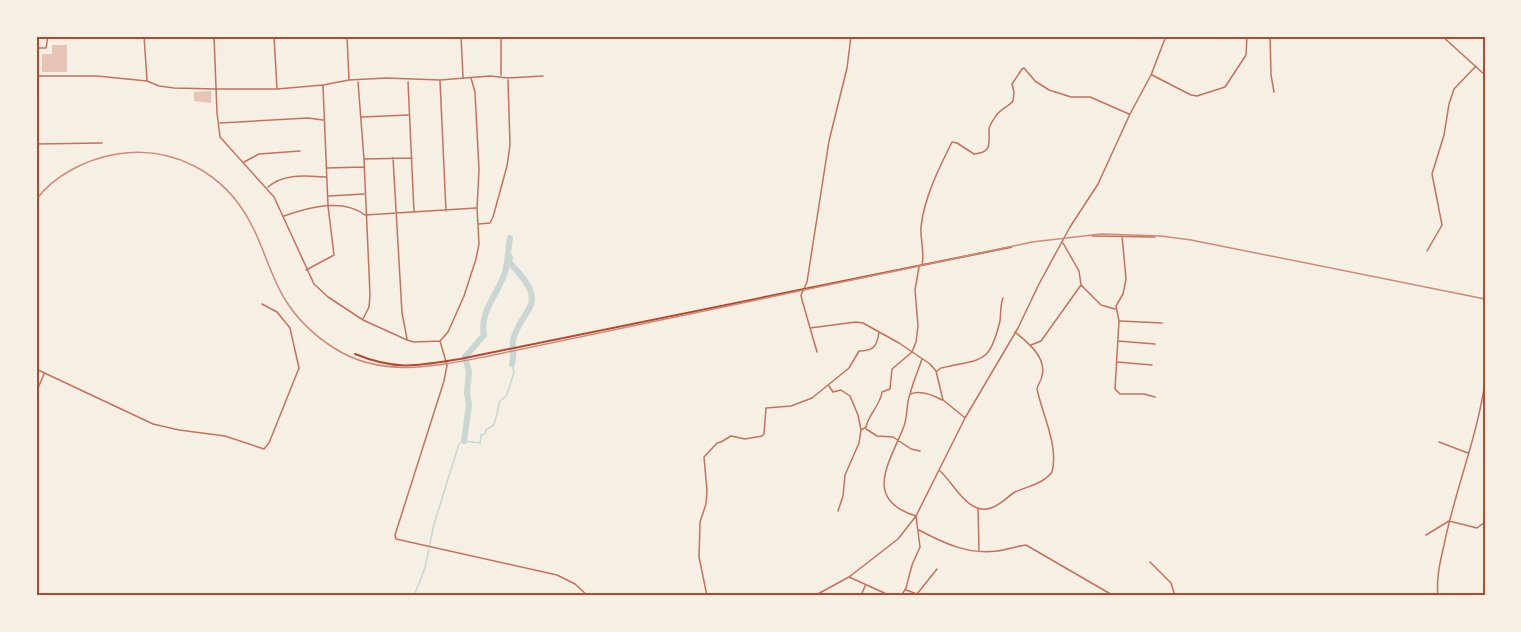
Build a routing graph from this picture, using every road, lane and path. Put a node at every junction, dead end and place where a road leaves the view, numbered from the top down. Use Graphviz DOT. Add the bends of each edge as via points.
graph roads {
  1 [pos="48,36"];
  2 [pos="144,36"];
  3 [pos="214,36"];
  4 [pos="274,36"];
  5 [pos="347,36"];
  6 [pos="461,36"];
  7 [pos="501,36"];
  8 [pos="851,36"];
  9 [pos="1166,36"];
  10 [pos="1247,36"];
  11 [pos="1270,36"];
  12 [pos="1442,36"];
  13 [pos="1450,36"];
  14 [pos="1448,41"];
  15 [pos="36,48"];
  16 [pos="1476,66"];
  17 [pos="1151,75"];
  18 [pos="1485,75"];
  19 [pos="36,76"];
  20 [pos="501,76"];
  21 [pos="543,76"];
  22 [pos="463,78"];
  23 [pos="471,78"];
  24 [pos="508,78"];
  25 [pos="349,80"];
  26 [pos="408,80"];
  27 [pos="440,80"];
  28 [pos="147,81"];
  29 [pos="358,81"];
  30 [pos="323,85"];
  31 [pos="216,89"];
  32 [pos="277,89"];
  33 [pos="1274,92"];
  34 [pos="409,114"];
  35 [pos="1130,114"];
  36 [pos="361,117"];
  37 [pos="324,120"];
  38 [pos="218,123"];
  39 [pos="102,143"];
  40 [pos="36,144"];
  41 [pos="300,151"];
  42 [pos="393,158"];
  43 [pos="413,158"];
  44 [pos="364,159"];
  45 [pos="243,163"];
  46 [pos="364,167"];
  47 [pos="327,168"];
  48 [pos="327,177"];
  49 [pos="267,188"];
  50 [pos="364,194"];
  51 [pos="328,196"];
  52 [pos="328,206"];
  53 [pos="477,208"];
  54 [pos="446,211"];
  55 [pos="398,213"];
  56 [pos="414,213"];
  57 [pos="365,215"];
  58 [pos="283,216"];
  59 [pos="478,224"];
  60 [pos="1092,236"];
  61 [pos="1122,236"];
  62 [pos="1155,237"];
  63 [pos="1062,242"];
  64 [pos="1011,246"];
  65 [pos="1427,250"];
  66 [pos="920,266"];
  67 [pos="306,270"];
  68 [pos="1082,285"];
  69 [pos="805,290"];
  70 [pos="1003,298"];
  71 [pos="262,304"];
  72 [pos="1116,309"];
  73 [pos="363,320"];
  74 [pos="1119,321"];
  75 [pos="1162,323"];
  76 [pos="810,328"];
  77 [pos="879,332"];
  78 [pos="1015,332"];
  79 [pos="407,340"];
  80 [pos="440,341"];
  81 [pos="1117,341"];
  82 [pos="1155,344"];
  83 [pos="1030,345"];
  84 [pos="817,352"];
  85 [pos="912,352"];
  86 [pos="354,354"];
  87 [pos="922,359"];
  88 [pos="446,362"];
  89 [pos="1116,362"];
  90 [pos="1152,365"];
  91 [pos="36,369"];
  92 [pos="936,371"];
  93 [pos="44,373"];
  94 [pos="1485,382"];
  95 [pos="828,385"];
  96 [pos="36,393"];
  97 [pos="909,394"];
  98 [pos="1155,397"];
  99 [pos="943,400"];
  100 [pos="965,418"];
  101 [pos="865,428"];
  102 [pos="861,430"];
  103 [pos="898,440"];
  104 [pos="1438,442"];
  105 [pos="920,451"];
  106 [pos="1469,453"];
  107 [pos="939,471"];
  108 [pos="978,508"];
  109 [pos="838,511"];
  110 [pos="916,516"];
  111 [pos="1449,521"];
  112 [pos="1485,522"];
  113 [pos="919,530"];
  114 [pos="1426,535"];
  115 [pos="979,551"];
  116 [pos="1150,562"];
  117 [pos="937,569"];
  118 [pos="849,577"];
  119 [pos="866,585"];
  120 [pos="905,590"];
  121 [pos="588,596"];
  122 [pos="707,596"];
  123 [pos="814,596"];
  124 [pos="861,596"];
  125 [pos="891,596"];
  126 [pos="901,596"];
  127 [pos="1114,596"];
  128 [pos="1175,596"];
  129 [pos="1438,596"];
  1 -- 15 [label="street" via="46,48"];
  2 -- 28 [label="street"];
  3 -- 31 [label="street"];
  4 -- 32 [label="street"];
  5 -- 25 [label="street"];
  6 -- 22 [label="street"];
  7 -- 20 [label="street"];
  8 -- 69 [label="street"];
  9 -- 17 [label="street"];
  10 -- 17 [label="street" via="1246,55 1225,87 1197,96"];
  11 -- 33 [label="street"];
  12 -- 14 [label="street"];
  13 -- 14 [label="street"];
  14 -- 16 [label="street"];
  16 -- 18 [label="street"];
  16 -- 65 [label="street" via="1454,89 1449,104 1432,174 1442,225"];
  17 -- 35 [label="street"];
  19 -- 28 [label="street"];
  20 -- 23 [label="street"];
  20 -- 24 [label="street"];
  21 -- 24 [label="street"];
  22 -- 23 [label="street"];
  22 -- 27 [label="street"];
  23 -- 53 [label="street" via="479,170"];
  24 -- 59 [label="street" via="507,166 493,217 488,224"];
  25 -- 29 [label="street"];
  25 -- 30 [label="street"];
  26 -- 27 [label="street"];
  26 -- 29 [label="street"];
  26 -- 34 [label="street"];
  27 -- 54 [label="street"];
  28 -- 31 [label="street" via="174,88"];
  29 -- 36 [label="street"];
  30 -- 32 [label="street"];
  30 -- 37 [label="street"];
  31 -- 32 [label="street"];
  31 -- 38 [label="street"];
  34 -- 36 [label="street"];
  34 -- 43 [label="street"];
  35 -- 63 [label="street" via="1098,184"];
  35 -- 66 [label="street" via="1090,97 1071,97 1049,90 1022,69 1012,84 1013,101 991,123 988,148 974,154 952,142 921,224"];
  36 -- 44 [label="street"];
  37 -- 38 [label="street"];
  37 -- 47 [label="street"];
  38 -- 45 [label="street" via="220,137"];
  39 -- 40 [label="street"];
  41 -- 45 [label="street" via="263,153"];
  42 -- 43 [label="street"];
  42 -- 44 [label="street"];
  42 -- 55 [label="street"];
  43 -- 56 [label="street"];
  44 -- 46 [label="street"];
  45 -- 49 [label="street"];
  46 -- 47 [label="street"];
  46 -- 50 [label="street"];
  47 -- 48 [label="street"];
  48 -- 49 [label="street" via="287,177"];
  48 -- 51 [label="street"];
  49 -- 58 [label="street"];
  50 -- 51 [label="street"];
  50 -- 57 [label="street"];
  51 -- 52 [label="street"];
  52 -- 57 [label="street" via="349,206"];
  52 -- 58 [label="street"];
  52 -- 67 [label="street" via="334,255"];
  53 -- 54 [label="street"];
  53 -- 59 [label="street"];
  54 -- 56 [label="street"];
  55 -- 56 [label="street"];
  55 -- 57 [label="street"];
  55 -- 79 [label="street" via="402,313"];
  57 -- 73 [label="street" via="370,295"];
  58 -- 67 [label="street"];
  59 -- 80 [label="street" via="478,250 469,283 448,332"];
  60 -- 61 [label="street"];
  61 -- 62 [label="street"];
  61 -- 72 [label="street" via="1126,279"];
  63 -- 68 [label="street" via="1079,271"];
  63 -- 78 [label="street"];
  64 -- 66 [label="main road"];
  66 -- 69 [label="main road"];
  66 -- 85 [label="street" via="915,290 917,333"];
  67 -- 73 [label="street" via="320,291"];
  68 -- 72 [label="street" via="1101,305"];
  68 -- 83 [label="street" via="1041,341"];
  69 -- 76 [label="street" via="801,295"];
  69 -- 88 [label="main road"];
  70 -- 92 [label="street" via="993,345 985,357"];
  71 -- 93 [label="street" via="277,312 290,328 299,368 264,449 225,436 153,424"];
  72 -- 74 [label="street"];
  73 -- 79 [label="street"];
  74 -- 75 [label="street"];
  74 -- 81 [label="street"];
  76 -- 77 [label="street" via="856,322"];
  76 -- 84 [label="street"];
  77 -- 85 [label="street"];
  77 -- 95 [label="street" via="876,347 859,351 849,368"];
  78 -- 83 [label="street"];
  78 -- 100 [label="street"];
  79 -- 80 [label="street"];
  80 -- 88 [label="street"];
  81 -- 82 [label="street"];
  81 -- 89 [label="street"];
  83 -- 108 [label="street" via="1042,362 1037,389 1049,428 1052,472 1042,482 1007,497 997,506"];
  85 -- 87 [label="street"];
  85 -- 101 [label="street" via="892,369 890,389 882,392"];
  86 -- 88 [label="main road" via="397,366"];
  87 -- 92 [label="street"];
  87 -- 97 [label="street"];
  88 -- 121 [label="street" via="444,381 396,539 557,575"];
  89 -- 90 [label="street"];
  89 -- 98 [label="street" via="1117,393"];
  91 -- 93 [label="street"];
  92 -- 99 [label="street"];
  93 -- 96 [label="street"];
  94 -- 106 [label="street"];
  95 -- 102 [label="street" via="833,392 841,390 850,396"];
  95 -- 122 [label="street" via="798,405 766,408 762,436 731,436 717,443 704,457 707,491 700,522 699,557"];
  97 -- 99 [label="street" via="923,393"];
  97 -- 103 [label="street"];
  99 -- 100 [label="street"];
  100 -- 107 [label="street"];
  101 -- 102 [label="street"];
  101 -- 103 [label="street" via="876,436"];
  102 -- 109 [label="street" via="845,475"];
  103 -- 105 [label="street"];
  103 -- 110 [label="street" via="884,474 885,492 891,503"];
  104 -- 106 [label="street"];
  106 -- 111 [label="street"];
  107 -- 108 [label="street"];
  107 -- 110 [label="street"];
  108 -- 115 [label="street"];
  110 -- 113 [label="street"];
  110 -- 118 [label="street" via="898,539"];
  111 -- 112 [label="street" via="1477,528"];
  111 -- 114 [label="street"];
  111 -- 129 [label="street" via="1437,581"];
  113 -- 115 [label="street" via="950,545"];
  113 -- 120 [label="street" via="920,547"];
  115 -- 127 [label="street" via="1026,544"];
  116 -- 128 [label="street" via="1171,584"];
  117 -- 120 [label="street" via="917,594"];
  118 -- 119 [label="street"];
  118 -- 123 [label="street"];
  119 -- 124 [label="street"];
  119 -- 125 [label="street"];
  120 -- 126 [label="street"];
}
